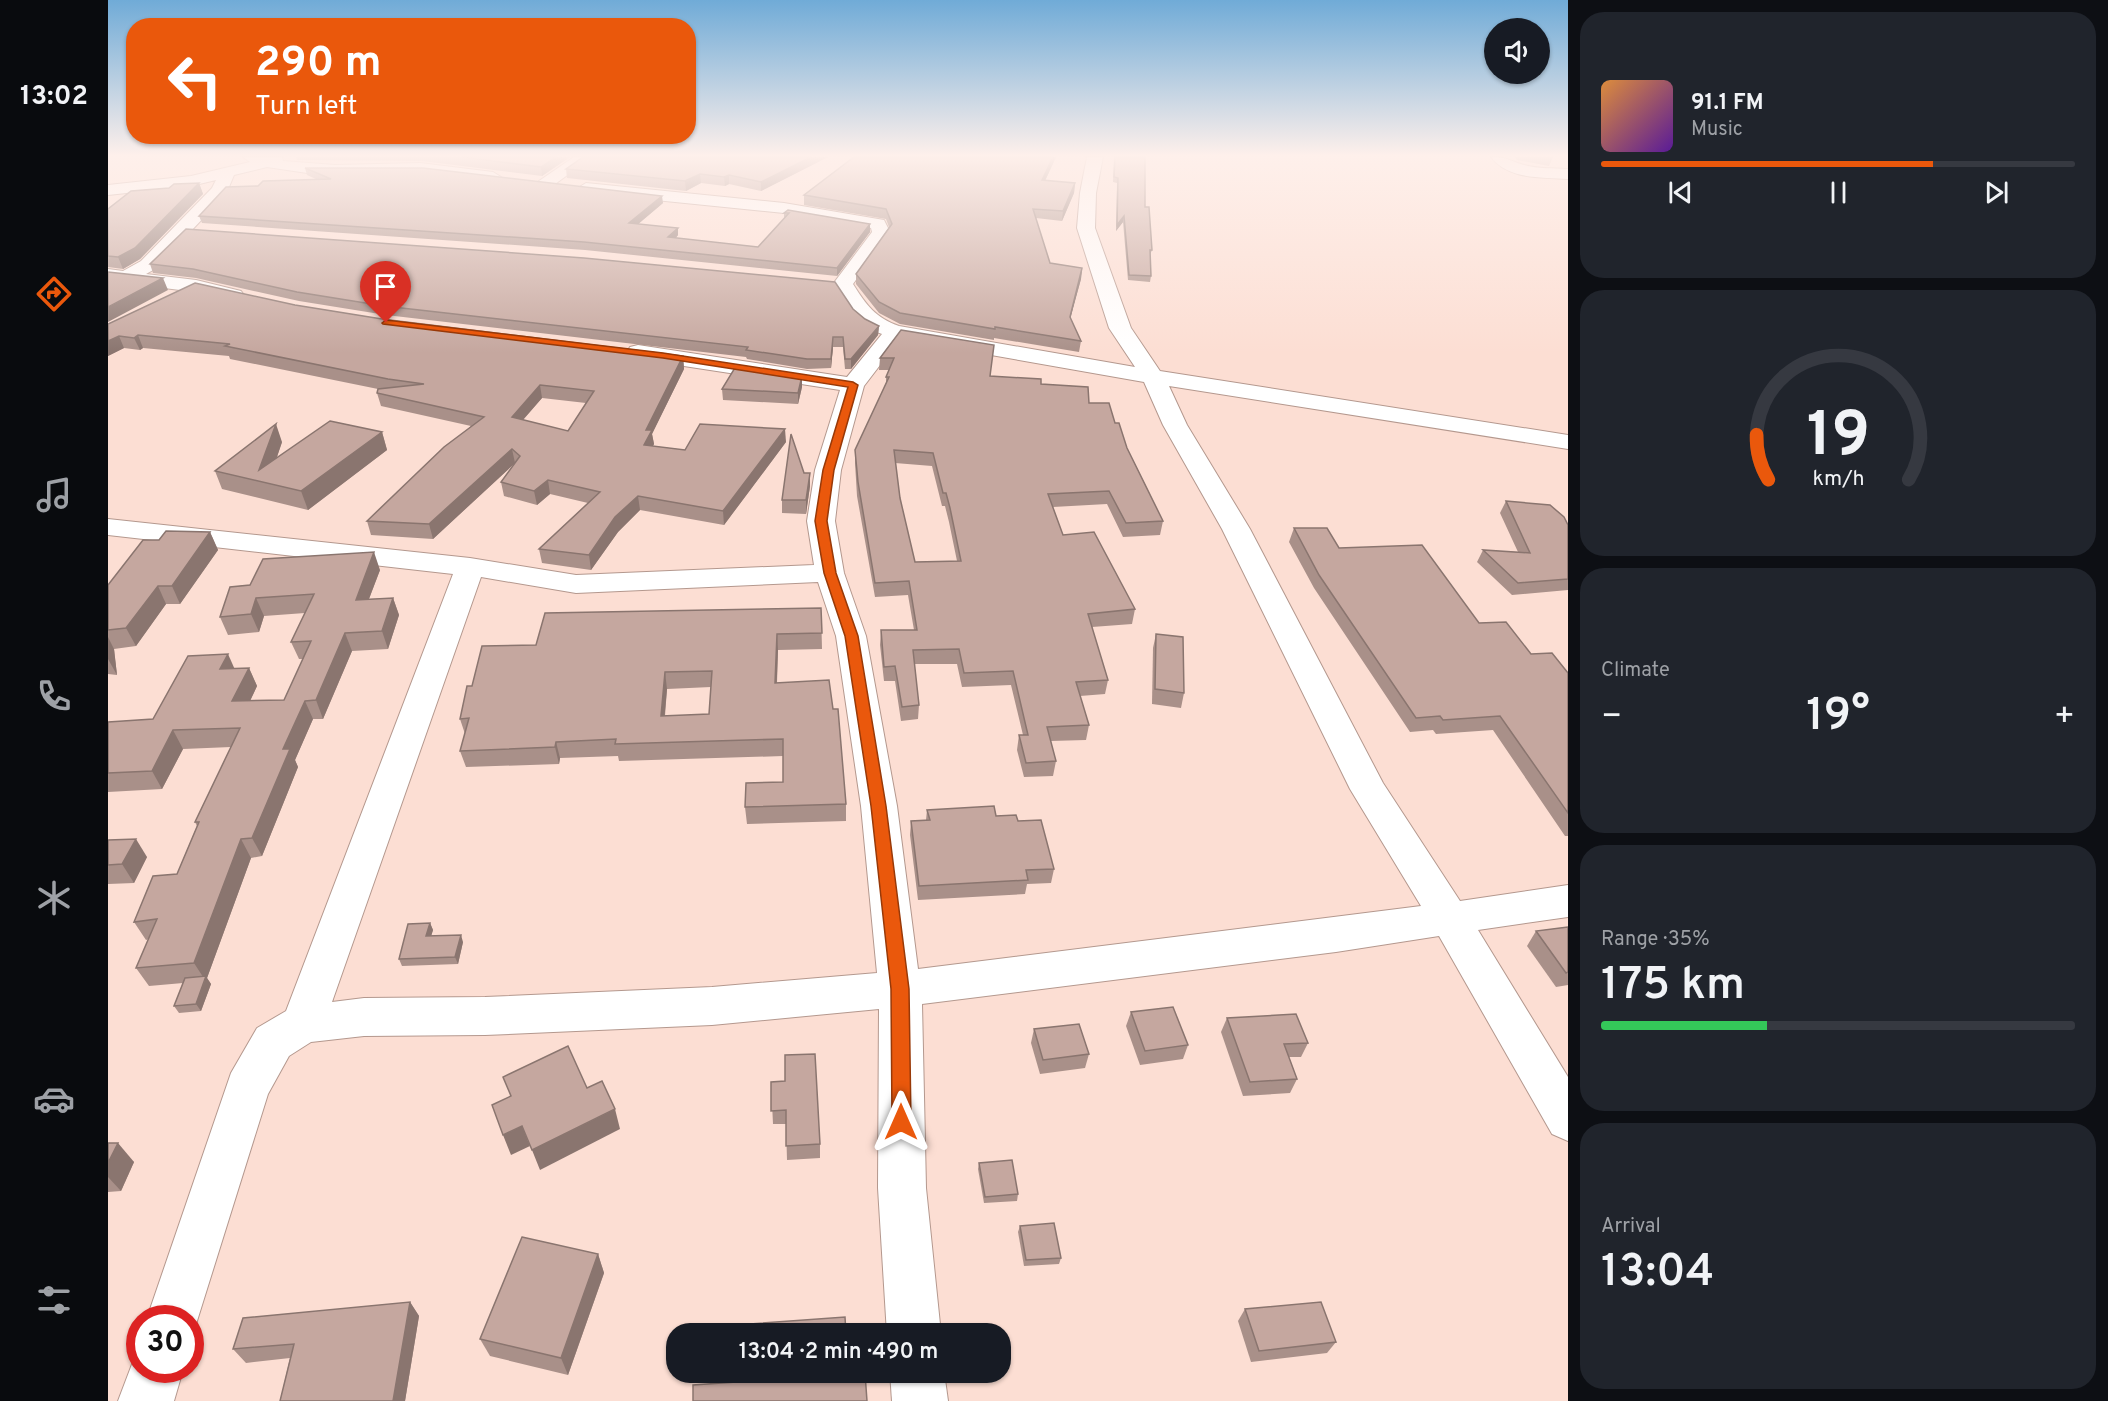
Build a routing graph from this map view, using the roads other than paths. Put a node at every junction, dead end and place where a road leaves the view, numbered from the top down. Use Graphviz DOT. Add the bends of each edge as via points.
graph roads {
  1 [pos="190,222"];
  2 [pos="869,222"];
  3 [pos="1086,222"];
  4 [pos="184,229"];
  5 [pos="207,232"];
  6 [pos="117,276"];
  7 [pos="821,282"];
  8 [pos="843,284"];
  9 [pos="196,286"];
  10 [pos="253,299"];
  11 [pos="168,301"];
  12 [pos="895,332"];
  13 [pos="618,350"];
  14 [pos="1153,377"];
  15 [pos="853,385"];
  16 [pos="1568,442"];
  17 [pos="108,527"];
  18 [pos="470,567"];
  19 [pos="830,573"];
  20 [pos="1568,901"];
  21 [pos="1449,917"];
  22 [pos="900,989"];
  23 [pos="303,1024"];
  24 [pos="1568,1119"];
  25 [pos="177,1305"];
  26 [pos="913,1323"];
  27 [pos="152,1383"];
  28 [pos="918,1383"];
  29 [pos="146,1401"];
  30 [pos="920,1401"];
  1 -- 4 [label="street"];
  2 -- 8 [label="street" via="879,224 881,232"];
  3 -- 14 [label="street" via="1120,328"];
  4 -- 5 [label="street"];
  4 -- 6 [label="street" via="148,265"];
  6 -- 9 [label="street"];
  7 -- 8 [label="street"];
  8 -- 12 [label="street" via="862,317"];
  9 -- 10 [label="street"];
  9 -- 11 [label="street"];
  12 -- 14 [label="street"];
  12 -- 15 [label="street"];
  13 -- 15 [label="street"];
  14 -- 16 [label="street"];
  14 -- 21 [label="street" via="1175,425 1236,529 1368,789"];
  15 -- 19 [label="street" via="828,470 821,521"];
  17 -- 18 [label="street"];
  18 -- 19 [label="street" via="576,584"];
  18 -- 23 [label="street"];
  19 -- 22 [label="street" via="851,636 879,806"];
  20 -- 21 [label="street"];
  21 -- 22 [label="street" via="1336,935"];
  21 -- 24 [label="street"];
  22 -- 23 [label="street" via="712,1006 364,1017"];
  22 -- 26 [label="street" via="902,1188"];
  23 -- 25 [label="street" via="273,1042 247,1088"];
  27 -- 29 [label="street"];
  28 -- 30 [label="street"];
}
